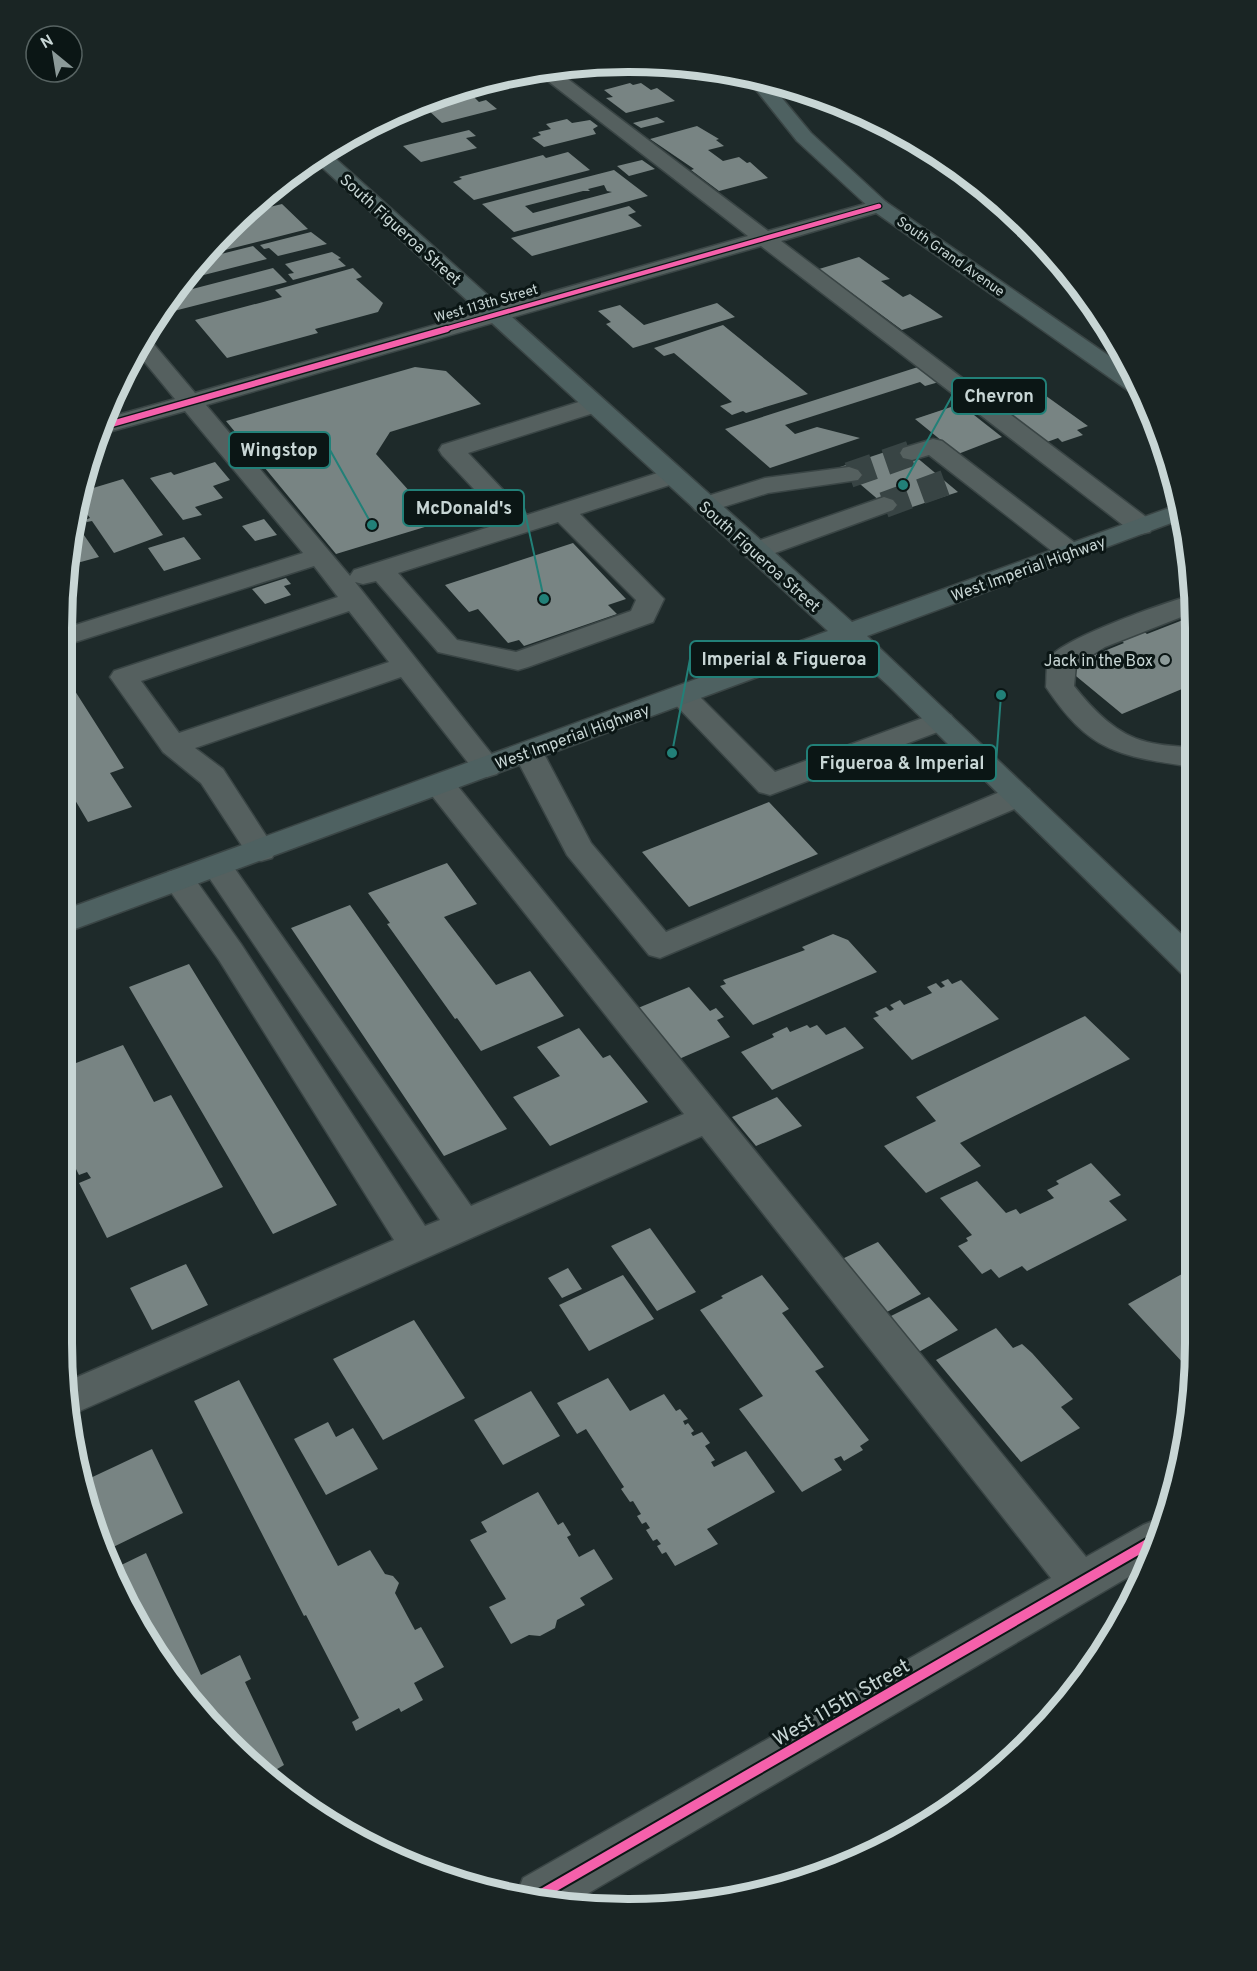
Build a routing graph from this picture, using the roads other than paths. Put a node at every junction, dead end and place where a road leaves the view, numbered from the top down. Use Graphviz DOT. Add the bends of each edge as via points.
graph roads {
  1 [pos="554,77"];
  2 [pos="764,89"];
  3 [pos="327,161"];
  4 [pos="879,206"];
  5 [pos="764,238"];
  6 [pos="495,315"];
  7 [pos="147,351"];
  8 [pos="1126,379"];
  9 [pos="189,402"];
  10 [pos="594,405"];
  11 [pos="111,424"];
  12 [pos="912,453"];
  13 [pos="849,475"];
  14 [pos="673,476"];
  15 [pos="704,505"];
  16 [pos="884,505"];
  17 [pos="563,512"];
  18 [pos="1173,514"];
  19 [pos="522,525"];
  20 [pos="1141,526"];
  21 [pos="755,550"];
  22 [pos="1070,552"];
  23 [pos="320,556"];
  24 [pos="381,570"];
  25 [pos="348,592"];
  26 [pos="1184,607"];
  27 [pos="846,634"];
  28 [pos="72,635"];
  29 [pos="407,665"];
  30 [pos="682,695"];
  31 [pos="941,721"];
  32 [pos="173,745"];
  33 [pos="528,752"];
  34 [pos="1185,757"];
  35 [pos="487,767"];
  36 [pos="440,785"];
  37 [pos="1018,796"];
  38 [pos="261,851"];
  39 [pos="218,866"];
  40 [pos="179,880"];
  41 [pos="72,919"];
  42 [pos="1185,957"];
  43 [pos="708,1118"];
  44 [pos="464,1226"];
  45 [pos="418,1245"];
  46 [pos="75,1396"];
  47 [pos="1147,1545"];
  48 [pos="1081,1583"];
  49 [pos="545,1892"];
  1 -- 5 [label="street"];
  2 -- 4 [label="main road, South Grand Avenue" via="804,137"];
  3 -- 6 [label="main road, South Figueroa Street"];
  4 -- 5 [label="street, West 113th Street"];
  4 -- 8 [label="main road, South Grand Avenue"];
  5 -- 6 [label="street, West 113th Street"];
  5 -- 20 [label="street"];
  6 -- 9 [label="street, West 113th Street"];
  6 -- 10 [label="main road, South Figueroa Street"];
  7 -- 9 [label="street"];
  9 -- 11 [label="street, West 113th Street"];
  9 -- 23 [label="street"];
  10 -- 14 [label="main road, South Figueroa Street"];
  10 -- 19 [label="street" via="451,450"];
  12 -- 22 [label="street" via="933,446 958,478"];
  13 -- 15 [label="street" via="765,486"];
  14 -- 15 [label="main road, South Figueroa Street"];
  14 -- 17 [label="street"];
  15 -- 21 [label="main road, South Figueroa Street"];
  16 -- 21 [label="street"];
  17 -- 19 [label="street"];
  17 -- 24 [label="street" via="650,599 643,616 518,661 448,646"];
  18 -- 20 [label="main road, West Imperial Highway"];
  19 -- 24 [label="street"];
  20 -- 22 [label="main road, West Imperial Highway"];
  21 -- 27 [label="main road, South Figueroa Street"];
  22 -- 27 [label="main road, West Imperial Highway"];
  23 -- 25 [label="street"];
  23 -- 28 [label="street"];
  24 -- 25 [label="street"];
  25 -- 29 [label="street"];
  25 -- 32 [label="street" via="124,677"];
  26 -- 34 [label="street" via="1095,641 1062,661 1059,687 1079,714 1105,734 1141,750"];
  27 -- 30 [label="main road, West Imperial Highway"];
  27 -- 31 [label="main road, South Figueroa Street"];
  29 -- 32 [label="street"];
  29 -- 35 [label="street"];
  30 -- 31 [label="street" via="770,785"];
  30 -- 33 [label="main road, West Imperial Highway"];
  31 -- 37 [label="main road, South Figueroa Street"];
  32 -- 38 [label="street" via="212,776"];
  33 -- 35 [label="main road, West Imperial Highway"];
  33 -- 37 [label="street" via="578,848 660,947"];
  35 -- 36 [label="main road, West Imperial Highway"];
  36 -- 38 [label="main road, West Imperial Highway"];
  36 -- 43 [label="street"];
  37 -- 42 [label="main road, South Figueroa Street"];
  38 -- 39 [label="main road, West Imperial Highway"];
  39 -- 40 [label="main road, West Imperial Highway"];
  39 -- 44 [label="street"];
  40 -- 41 [label="main road, West Imperial Highway"];
  40 -- 45 [label="street" via="230,952"];
  43 -- 44 [label="street"];
  43 -- 48 [label="street"];
  44 -- 45 [label="street"];
  45 -- 46 [label="street"];
  47 -- 48 [label="street, West 115th Street"];
  48 -- 49 [label="street, West 115th Street"];
}
